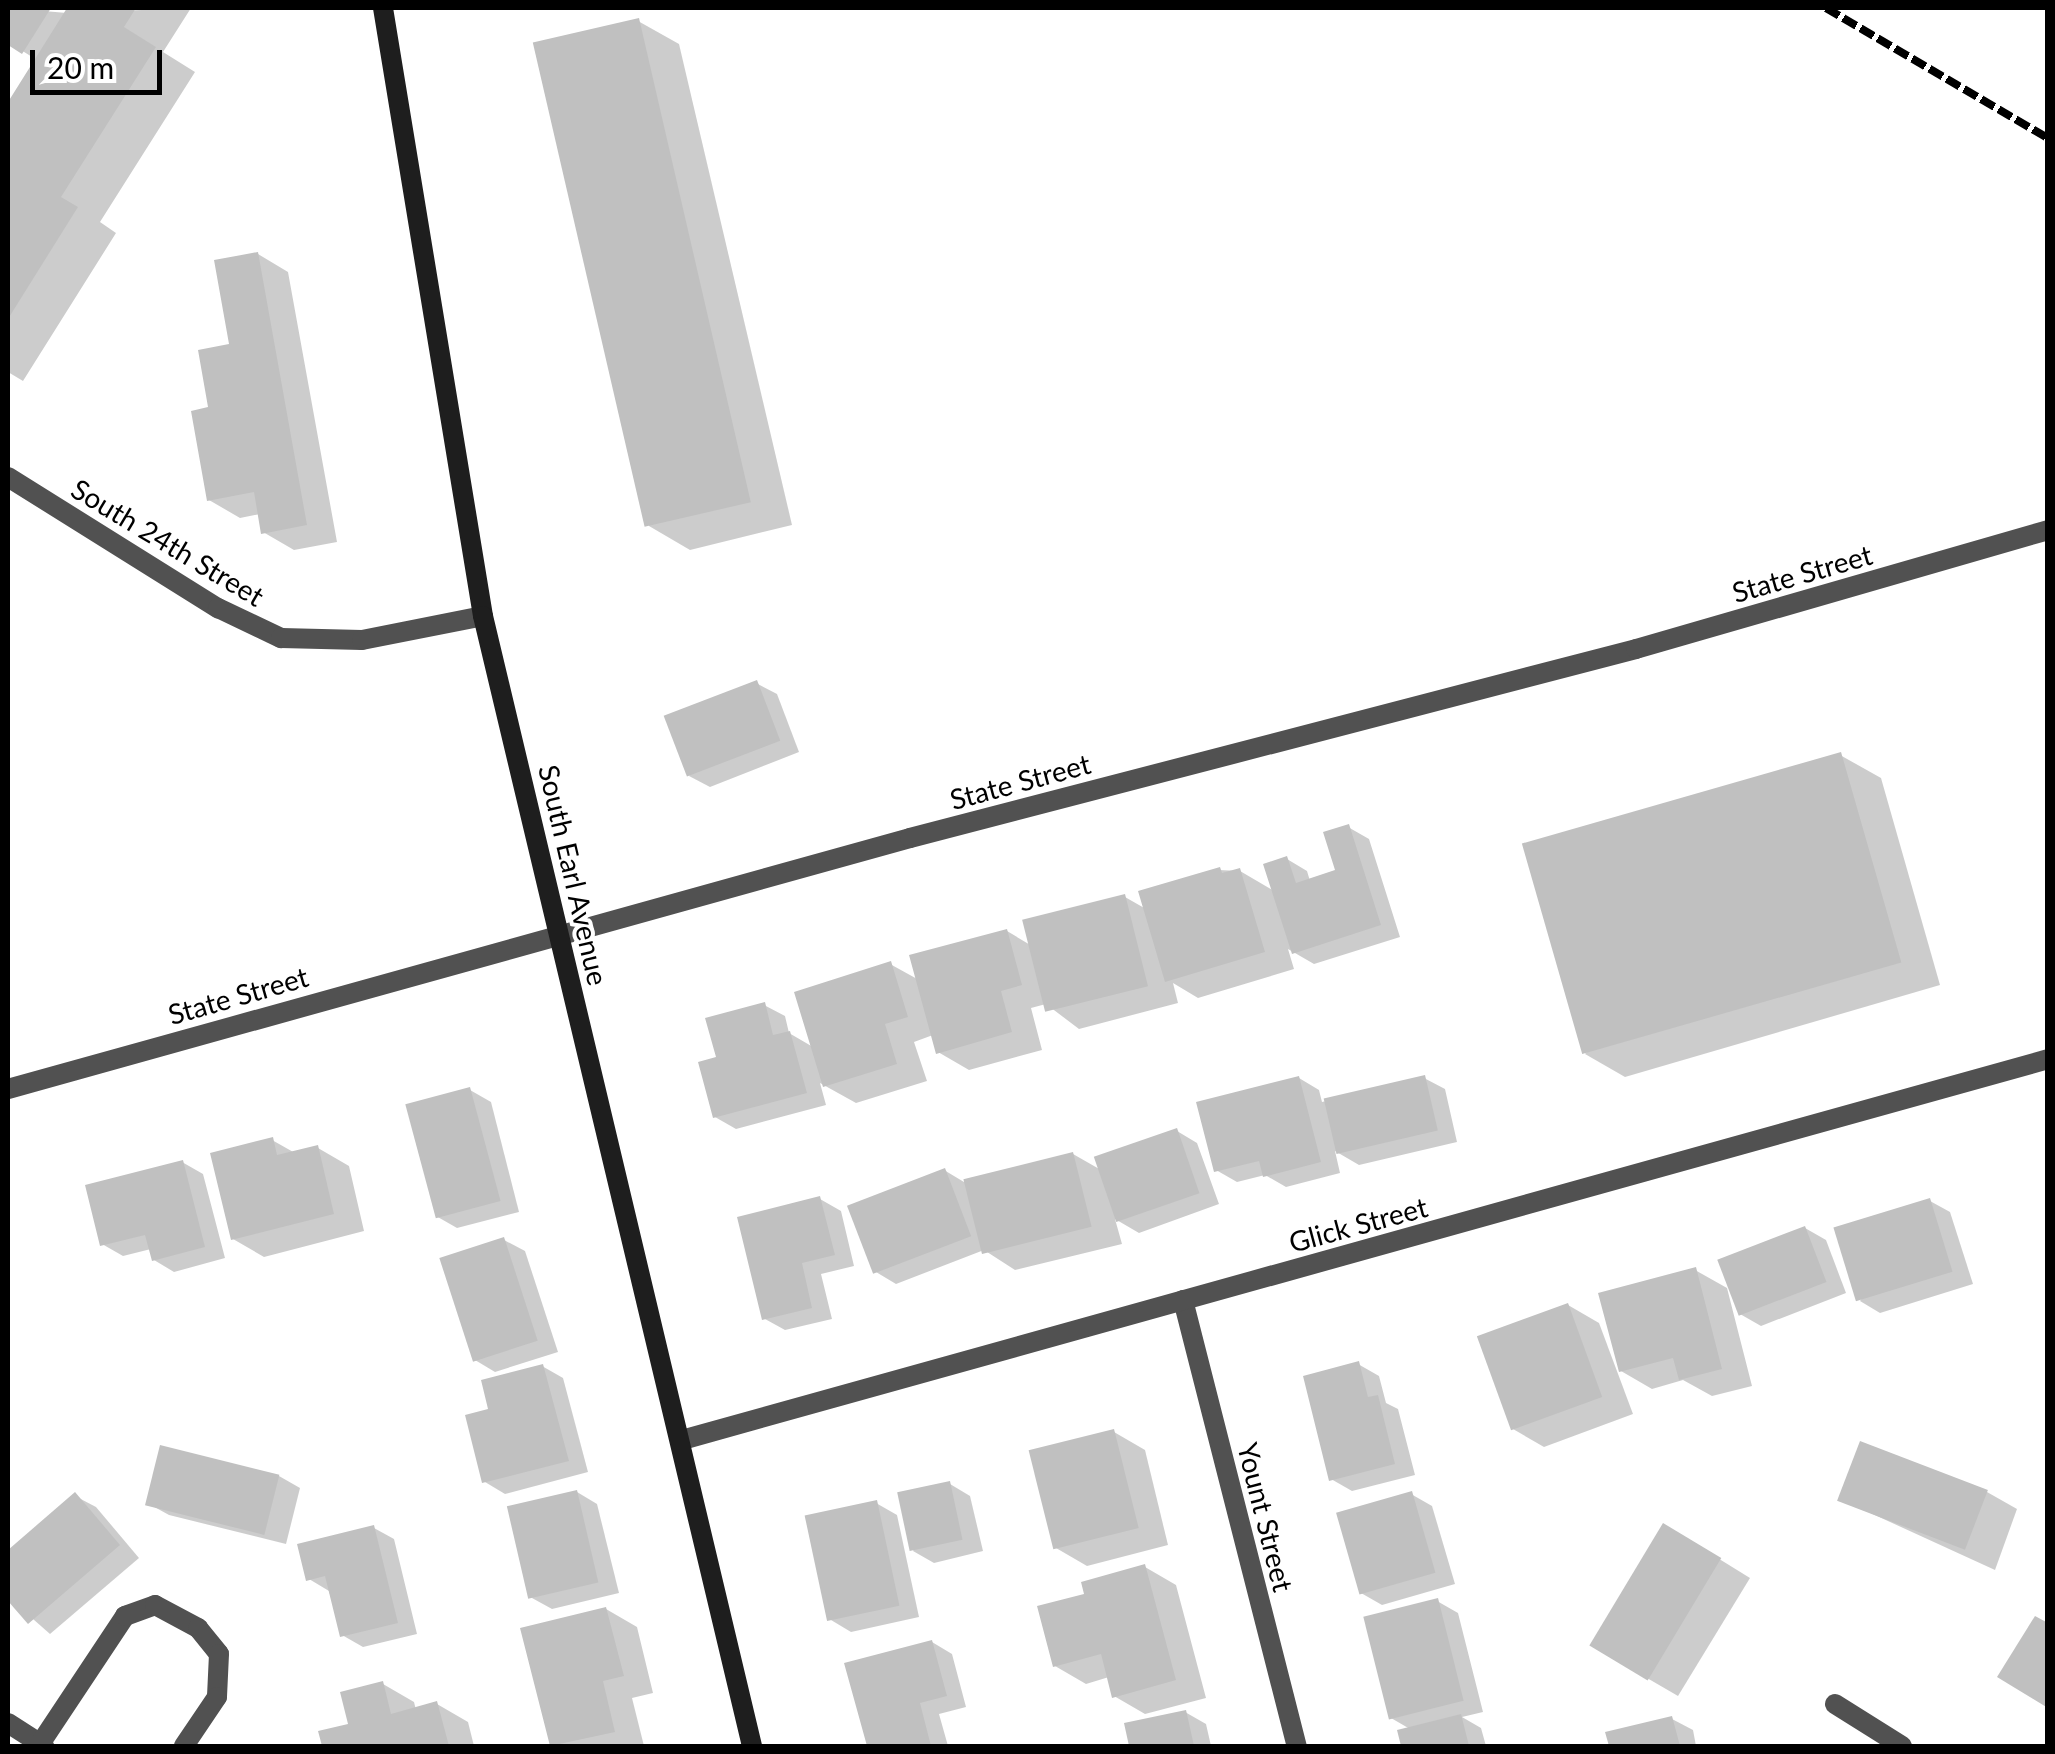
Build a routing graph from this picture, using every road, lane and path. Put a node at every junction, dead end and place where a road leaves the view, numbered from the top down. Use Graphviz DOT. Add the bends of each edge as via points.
graph roads {
  1 [pos="383,8"];
  2 [pos="8,477"];
  3 [pos="2048,530"];
  4 [pos="483,616"];
  5 [pos="559,934"];
  6 [pos="2048,1059"];
  7 [pos="8,1089"];
  8 [pos="1183,1300"];
  9 [pos="682,1440"];
  10 [pos="1835,1704"];
  11 [pos="8,1723"];
  12 [pos="42,1745"];
  13 [pos="184,1746"];
  14 [pos="752,1746"];
  15 [pos="1296,1746"];
  16 [pos="1902,1746"];
  1 -- 4 [label="street, South Earl Avenue"];
  2 -- 4 [label="street, South 24th Street" via="218,608 281,638 362,640"];
  3 -- 5 [label="street, State Street" via="1636,649"];
  4 -- 5 [label="street, South Earl Avenue"];
  5 -- 7 [label="street, State Street"];
  5 -- 9 [label="street, South Earl Avenue"];
  6 -- 8 [label="street, Glick Street"];
  8 -- 9 [label="street, Glick Street"];
  8 -- 15 [label="street, Yount Street"];
  9 -- 14 [label="street, South Earl Avenue"];
  10 -- 16 [label="street"];
  11 -- 12 [label="street"];
  12 -- 13 [label="street" via="125,1616 155,1605 198,1628 218,1654 216,1698"];
}
